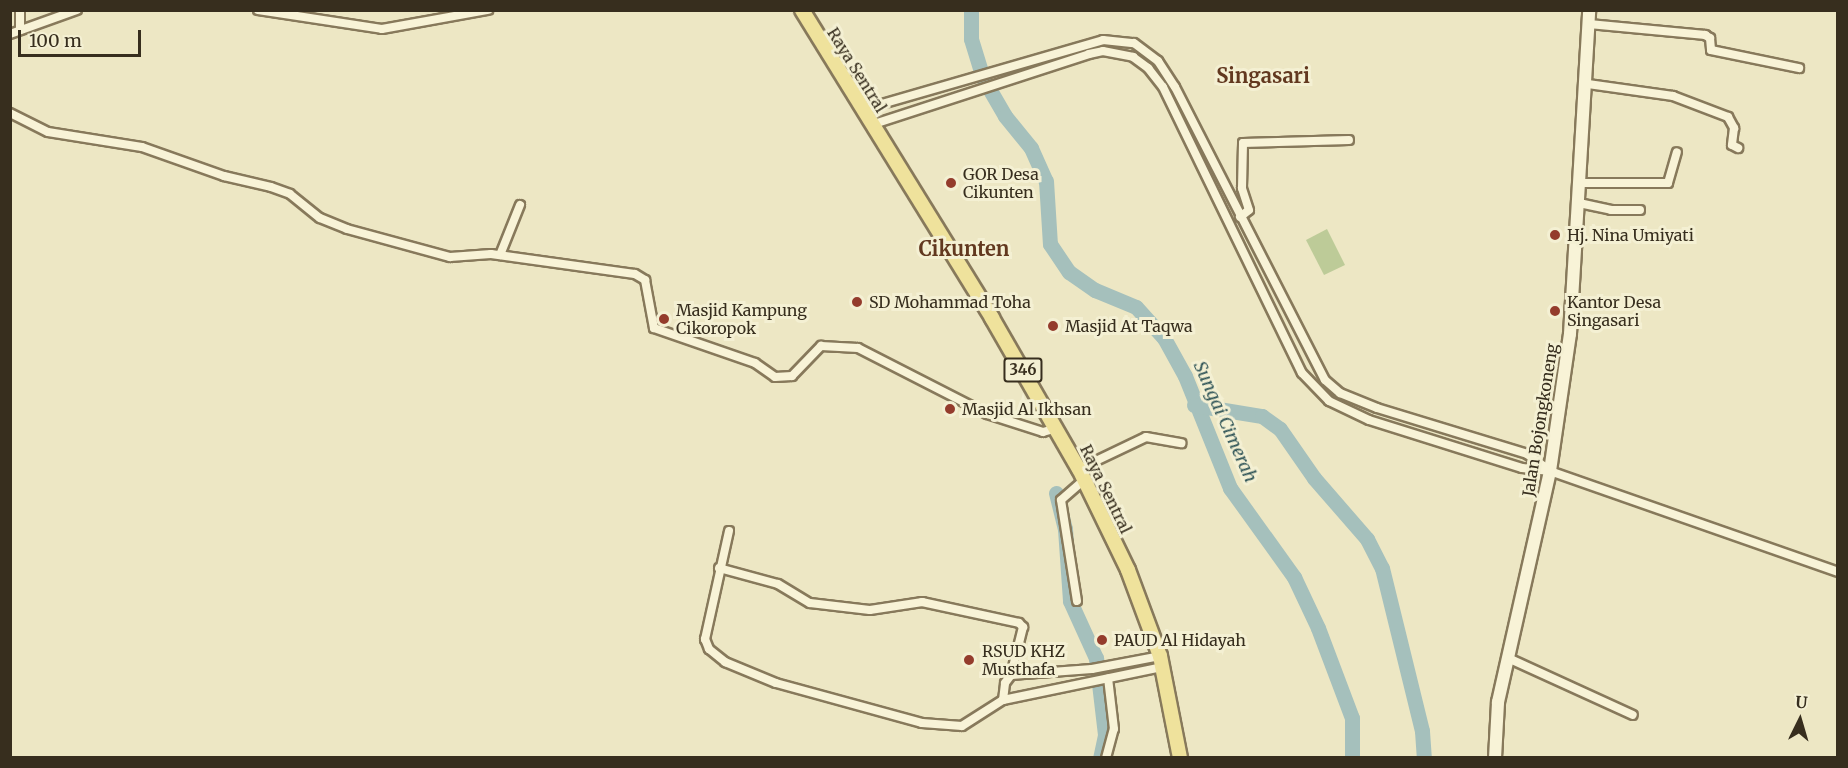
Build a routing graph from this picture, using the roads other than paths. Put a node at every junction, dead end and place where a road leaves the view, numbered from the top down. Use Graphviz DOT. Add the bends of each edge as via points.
graph roads {
  1 [pos="20,10"];
  2 [pos="77,10"];
  3 [pos="258,10"];
  4 [pos="488,10"];
  5 [pos="802,10"];
  6 [pos="1590,10"];
  7 [pos="1589,24"];
  8 [pos="16,32"];
  9 [pos="1799,68"];
  10 [pos="988,73"];
  11 [pos="992,84"];
  12 [pos="1588,84"];
  13 [pos="861,110"];
  14 [pos="10,113"];
  15 [pos="871,125"];
  16 [pos="1195,127"];
  17 [pos="1185,131"];
  18 [pos="1349,140"];
  19 [pos="1738,148"];
  20 [pos="1677,152"];
  21 [pos="1580,183"];
  22 [pos="1579,203"];
  23 [pos="520,205"];
  24 [pos="1640,210"];
  25 [pos="1240,217"];
  26 [pos="1258,254"];
  27 [pos="500,255"];
  28 [pos="1246,258"];
  29 [pos="1057,428"];
  30 [pos="1442,430"];
  31 [pos="1438,442"];
  32 [pos="1181,443"];
  33 [pos="1550,471"];
  34 [pos="1081,475"];
  35 [pos="729,531"];
  36 [pos="719,568"];
  37 [pos="1838,572"];
  38 [pos="1077,601"];
  39 [pos="1508,658"];
  40 [pos="1161,661"];
  41 [pos="1011,675"];
  42 [pos="1041,676"];
  43 [pos="1102,680"];
  44 [pos="1043,693"];
  45 [pos="1003,700"];
  46 [pos="1633,715"];
  47 [pos="1106,758"];
  48 [pos="1180,758"];
  49 [pos="1495,758"];
  1 -- 8 [label="street"];
  2 -- 8 [label="street"];
  3 -- 4 [label="street" via="382,29"];
  5 -- 13 [label="main road, Raya Sentral / 346"];
  6 -- 7 [label="main road, Jalan Bojongkoneng"];
  7 -- 9 [label="street" via="1705,35 1710,38 1711,50"];
  7 -- 12 [label="main road, Jalan Bojongkoneng"];
  10 -- 11 [label="street"];
  10 -- 13 [label="street"];
  10 -- 16 [label="street" via="1103,40 1134,43 1158,61"];
  11 -- 15 [label="street"];
  11 -- 17 [label="street" via="1103,51 1133,57 1163,87"];
  12 -- 19 [label="street" via="1673,96 1728,117 1733,122 1732,145"];
  12 -- 21 [label="main road, Jalan Bojongkoneng"];
  13 -- 15 [label="main road, Raya Sentral / 346"];
  14 -- 27 [label="street" via="48,132 142,147 224,176 271,187 290,194 320,218 358,233 450,257"];
  15 -- 29 [label="main road, Raya Sentral / 346"];
  16 -- 17 [label="street"];
  16 -- 25 [label="street"];
  17 -- 28 [label="street"];
  18 -- 25 [label="street" via="1243,143 1242,188 1249,210"];
  20 -- 21 [label="street" via="1668,183"];
  21 -- 22 [label="main road, Jalan Bojongkoneng"];
  22 -- 24 [label="street" via="1611,210"];
  22 -- 33 [label="main road, Jalan Bojongkoneng" via="1570,334"];
  23 -- 27 [label="street"];
  25 -- 26 [label="street"];
  26 -- 28 [label="street"];
  26 -- 30 [label="street" via="1325,380 1340,393"];
  27 -- 29 [label="street" via="635,274 645,280 654,328 755,363 775,377 792,376 821,346 858,348 987,414 1043,432"];
  28 -- 31 [label="street" via="1302,373 1313,386 1346,411"];
  29 -- 34 [label="main road, Raya Sentral / 346"];
  30 -- 31 [label="street"];
  30 -- 33 [label="street" via="1527,454"];
  31 -- 33 [label="street" via="1522,468"];
  32 -- 34 [label="street" via="1146,437"];
  33 -- 37 [label="street"];
  33 -- 39 [label="main road, Jalan Bojongkoneng"];
  34 -- 38 [label="street" via="1061,500"];
  34 -- 40 [label="main road, Raya Sentral / 346" via="1128,570"];
  35 -- 36 [label="street"];
  36 -- 41 [label="street" via="778,584 810,603 870,610 922,602 1019,623 1023,627"];
  36 -- 45 [label="street" via="705,639 709,649 746,673 922,723 948,726 962,726"];
  39 -- 46 [label="street"];
  39 -- 49 [label="main road, Jalan Bojongkoneng" via="1498,702"];
  40 -- 42 [label="street"];
  40 -- 43 [label="street"];
  40 -- 48 [label="main road, Raya Sentral / 346"];
  41 -- 42 [label="street"];
  41 -- 45 [label="street" via="1005,683"];
  42 -- 44 [label="street"];
  43 -- 44 [label="street"];
  43 -- 47 [label="street" via="1114,729"];
  44 -- 45 [label="street"];
}
